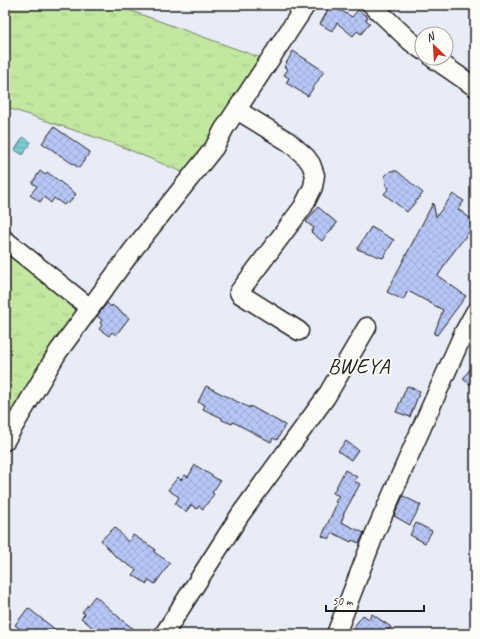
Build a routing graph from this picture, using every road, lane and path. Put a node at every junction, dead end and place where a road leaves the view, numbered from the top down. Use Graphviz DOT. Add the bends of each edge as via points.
graph roads {
  1 [pos="306,5"];
  2 [pos="372,5"];
  3 [pos="414,44"];
  4 [pos="444,66"];
  5 [pos="475,87"];
  6 [pos="237,110"];
  7 [pos="5,240"];
  8 [pos="90,308"];
  9 [pos="475,312"];
  10 [pos="367,327"];
  11 [pos="299,331"];
  12 [pos="5,441"];
  13 [pos="164,634"];
  14 [pos="336,634"];
  1 -- 6 [label="street"];
  2 -- 3 [label="street"];
  4 -- 5 [label="street"];
  6 -- 8 [label="street" via="214,148"];
  6 -- 11 [label="street" via="289,142 306,157 315,175 313,187 303,207 239,292 252,303"];
  7 -- 8 [label="street"];
  8 -- 12 [label="street" via="58,352"];
  9 -- 14 [label="street" via="375,533"];
  10 -- 13 [label="street" via="326,397 240,516"];
}
